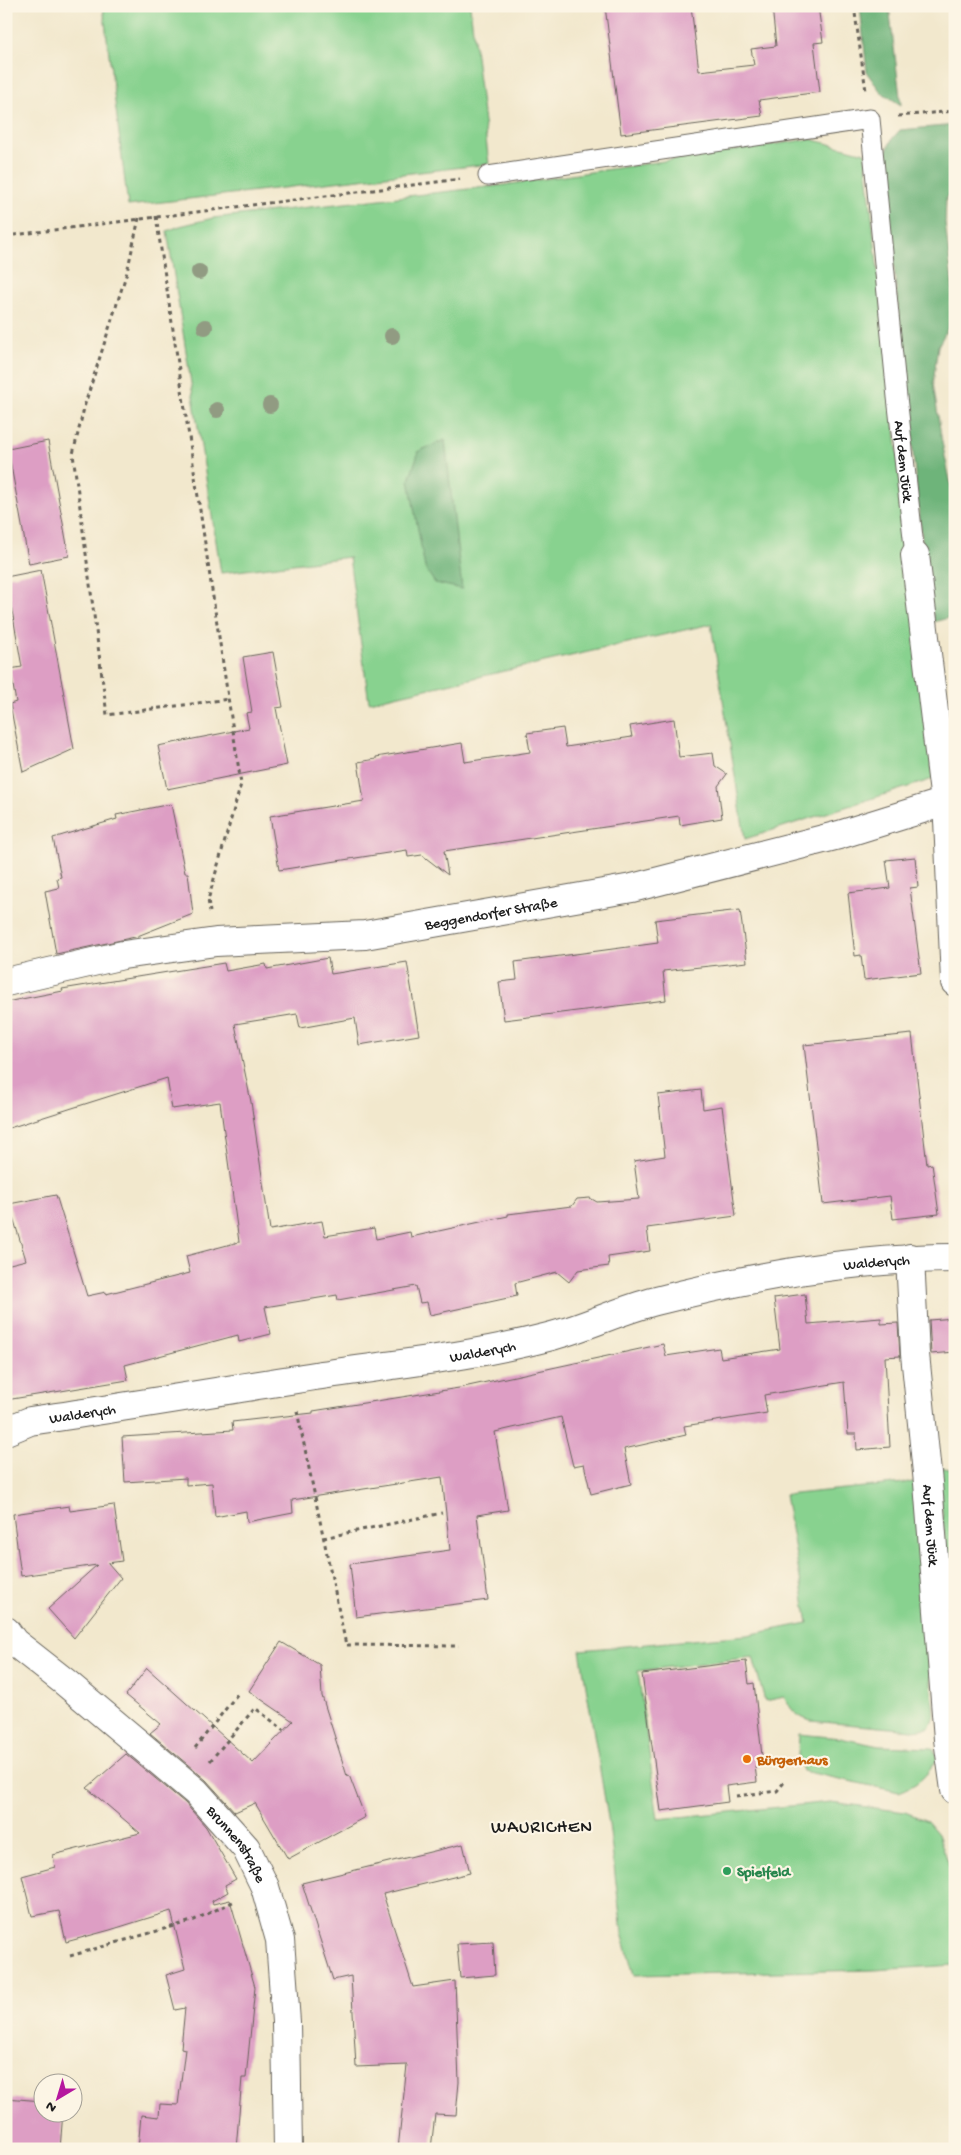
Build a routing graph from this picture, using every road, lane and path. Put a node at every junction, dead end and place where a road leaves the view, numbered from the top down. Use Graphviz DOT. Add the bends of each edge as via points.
graph roads {
  1 [pos="854,6"];
  2 [pos="955,111"];
  3 [pos="870,119"];
  4 [pos="488,176"];
  5 [pos="156,216"];
  6 [pos="139,218"];
  7 [pos="6,236"];
  8 [pos="915,555"];
  9 [pos="230,699"];
  10 [pos="949,813"];
  11 [pos="216,942"];
  12 [pos="6,982"];
  13 [pos="955,982"];
  14 [pos="910,1258"];
  15 [pos="955,1258"];
  16 [pos="290,1380"];
  17 [pos="6,1431"];
  18 [pos="442,1514"];
  19 [pos="323,1538"];
  20 [pos="6,1631"];
  21 [pos="459,1646"];
  22 [pos="239,1692"];
  23 [pos="284,1730"];
  24 [pos="181,1780"];
  25 [pos="786,1780"];
  26 [pos="955,1790"];
  27 [pos="736,1796"];
  28 [pos="265,1887"];
  29 [pos="70,1956"];
  30 [pos="288,2149"];
  1 -- 3 [label="path"];
  2 -- 3 [label="path"];
  3 -- 4 [label="lane"];
  3 -- 8 [label="lane, Auf dem Jück"];
  4 -- 5 [label="path"];
  5 -- 6 [label="path"];
  5 -- 9 [label="path"];
  6 -- 7 [label="path"];
  6 -- 9 [label="path" via="127,272 85,404 73,454 107,715"];
  8 -- 10 [label="street, Auf dem Jück"];
  9 -- 11 [label="path" via="241,784 208,900"];
  10 -- 11 [label="street, Beggendorfer Straße" via="839,834 632,888 364,935"];
  10 -- 13 [label="street, Auf dem Jück"];
  11 -- 12 [label="street, Beggendorfer Straße" via="123,955"];
  14 -- 15 [label="street, Walderych"];
  14 -- 16 [label="street, Walderych" via="764,1277 654,1302 549,1337 439,1360"];
  14 -- 26 [label="street, Auf dem Jück" via="915,1354"];
  16 -- 17 [label="street, Walderych" via="30,1421"];
  16 -- 19 [label="path"];
  18 -- 19 [label="path"];
  19 -- 21 [label="path" via="346,1645"];
  20 -- 24 [label="street, Brunnenstraße" via="14,1642"];
  22 -- 24 [label="path"];
  23 -- 24 [label="path" via="254,1708"];
  24 -- 28 [label="street, Brunnenstraße" via="246,1848"];
  25 -- 27 [label="path" via="777,1790"];
  28 -- 29 [label="path" via="192,1921"];
  28 -- 30 [label="street, Brunnenstraße" via="280,1940 286,2022"];
}
